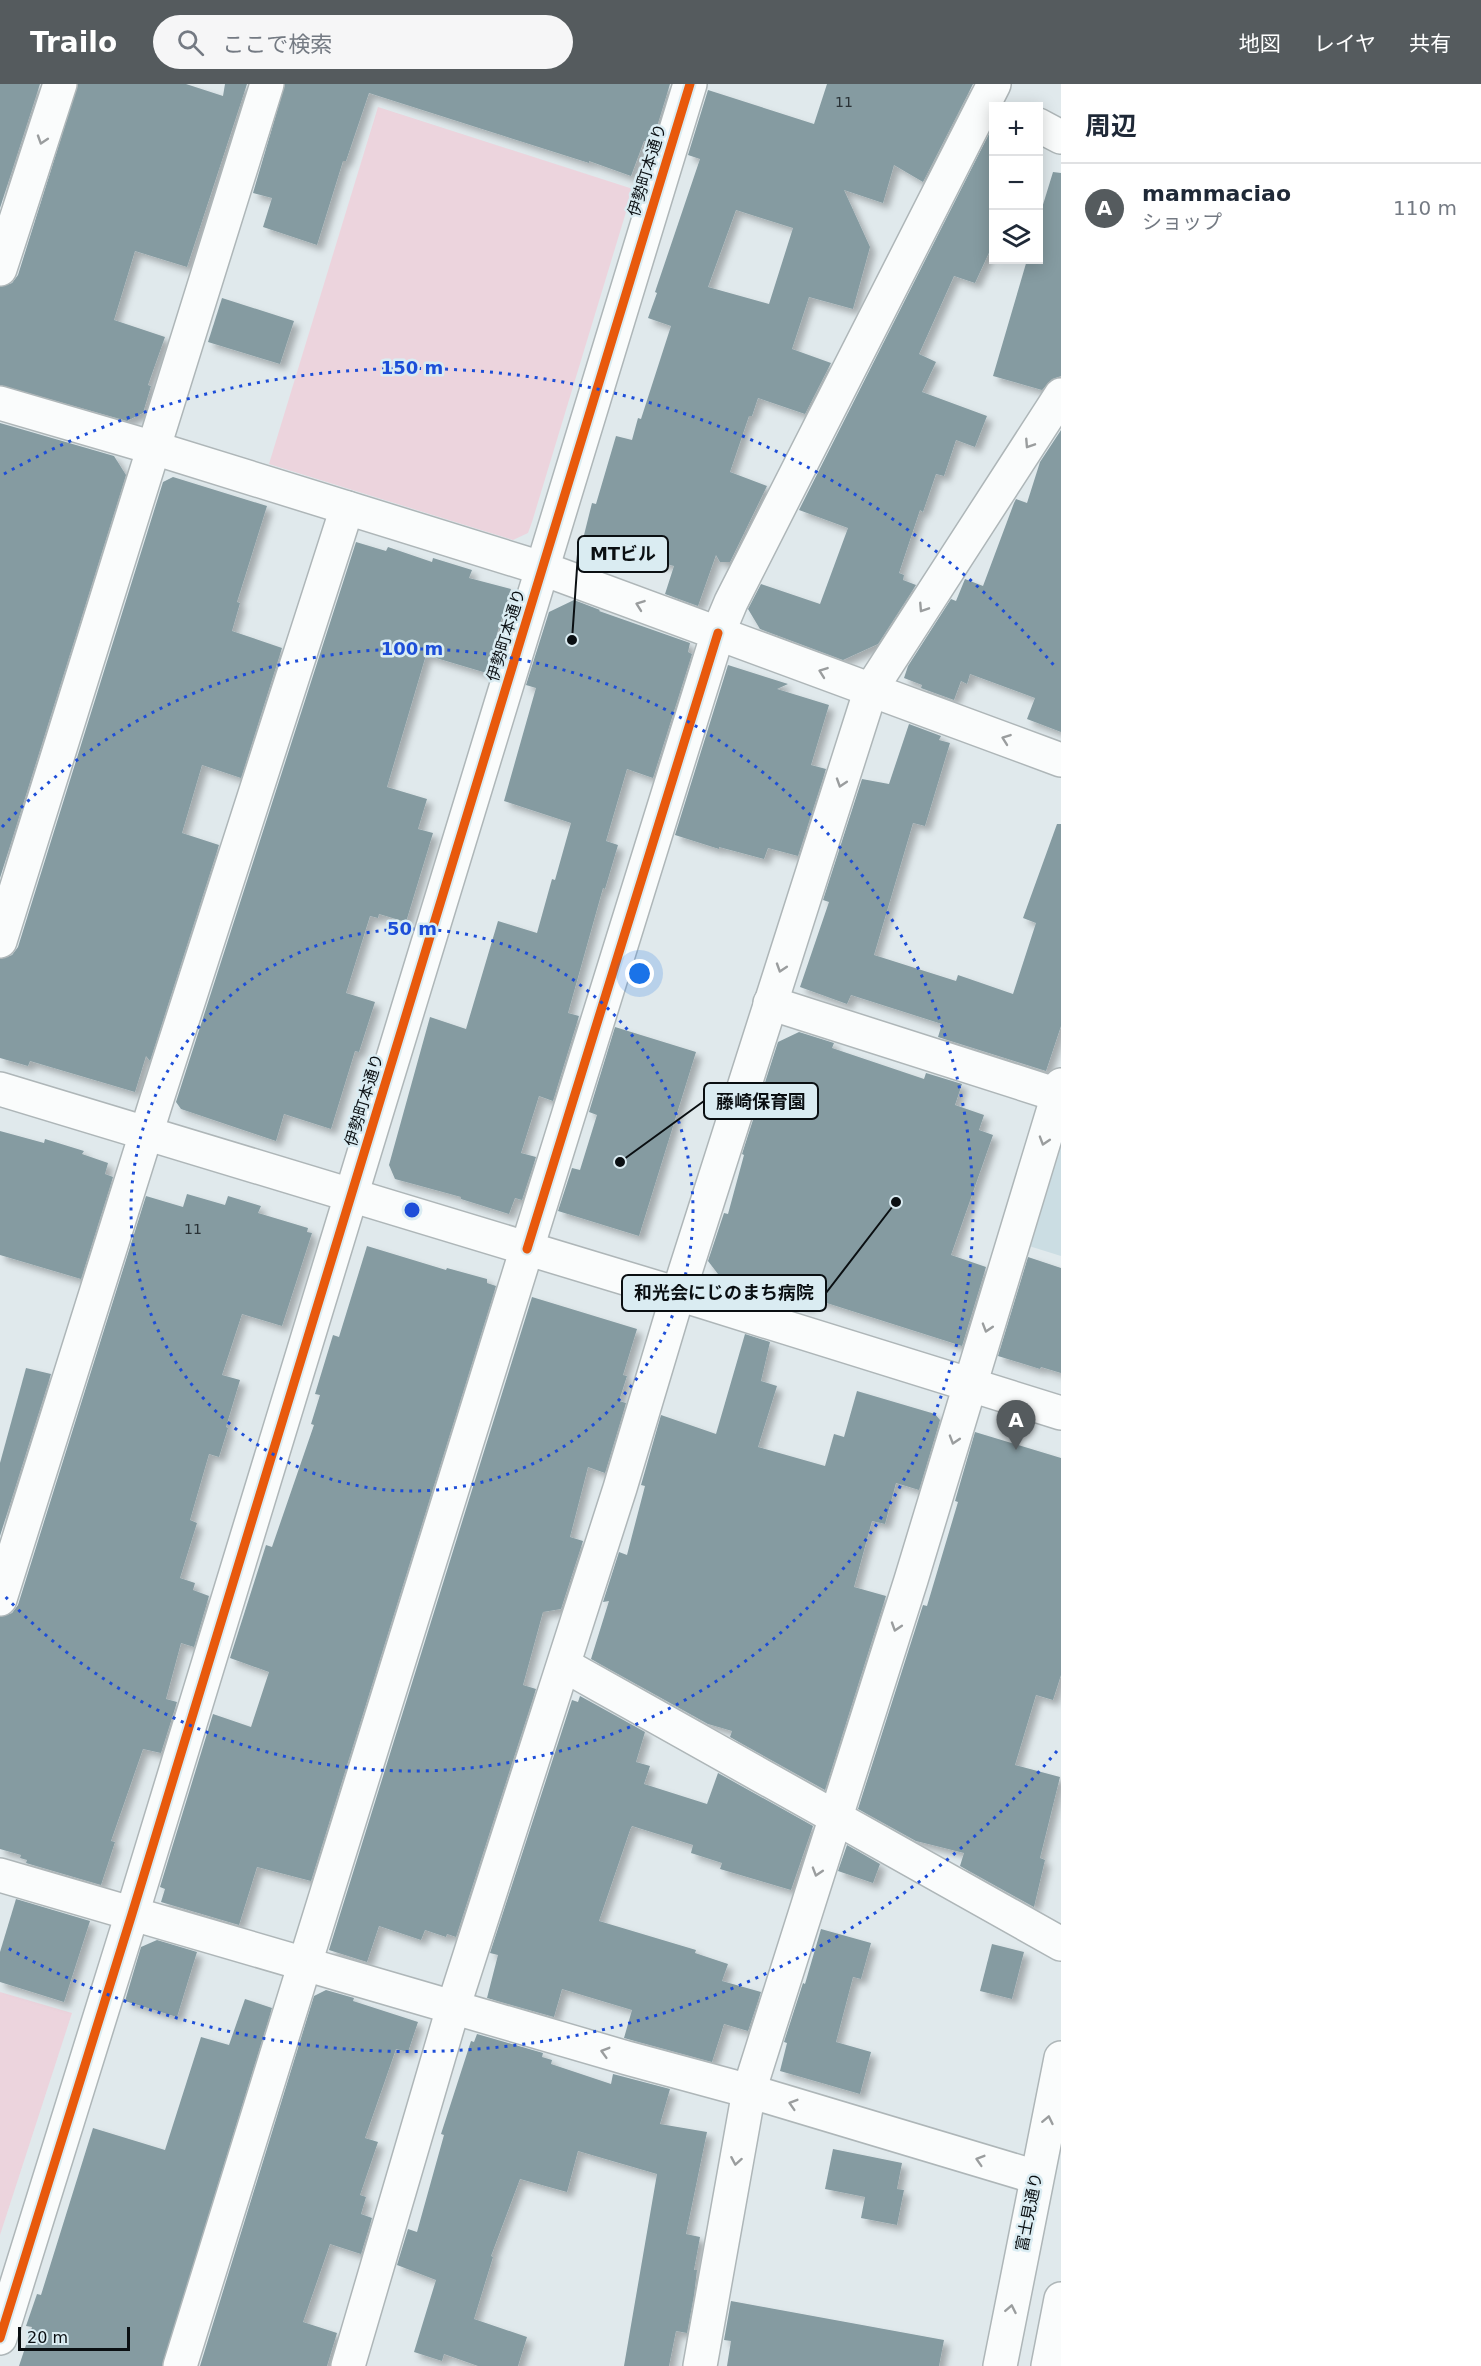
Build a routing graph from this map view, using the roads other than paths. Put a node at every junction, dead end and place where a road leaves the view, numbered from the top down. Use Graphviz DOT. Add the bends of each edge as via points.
graph roads {
  1 [pos="60,84"];
  2 [pos="267,84"];
  3 [pos="690,84"];
  4 [pos="988,93"];
  5 [pos="1043,128"];
  6 [pos="1061,137"];
  7 [pos="0,269"];
  8 [pos="1061,395"];
  9 [pos="0,403"];
  10 [pos="154,448"];
  11 [pos="347,508"];
  12 [pos="541,568"];
  13 [pos="718,633"];
  14 [pos="871,689"];
  15 [pos="1061,760"];
  16 [pos="0,941"];
  17 [pos="770,1003"];
  18 [pos="0,1089"];
  19 [pos="1059,1090"];
  20 [pos="147,1134"];
  21 [pos="351,1196"];
  22 [pos="527,1249"];
  23 [pos="678,1294"];
  24 [pos="970,1384"];
  25 [pos="1061,1413"];
  26 [pos="0,1599"];
  27 [pos="564,1665"];
  28 [pos="834,1816"];
  29 [pos="0,1875"];
  30 [pos="132,1914"];
  31 [pos="1061,1944"];
  32 [pos="304,1964"];
  33 [pos="453,2008"];
  34 [pos="1061,2058"];
  35 [pos="748,2091"];
  36 [pos="1036,2177"];
  37 [pos="1061,2299"];
  38 [pos="0,2338"];
  39 [pos="1055,2346"];
  40 [pos="180,2366"];
  41 [pos="348,2366"];
  42 [pos="700,2366"];
  43 [pos="1000,2366"];
  1 -- 7 [label="main road, one-way"];
  2 -- 10 [label="main road"];
  3 -- 12 [label="main road, 伊勢町本通り"];
  4 -- 13 [label="main road"];
  5 -- 6 [label="main road"];
  8 -- 14 [label="main road, one-way"];
  9 -- 10 [label="main road"];
  10 -- 11 [label="main road"];
  10 -- 16 [label="main road"];
  11 -- 12 [label="main road"];
  11 -- 20 [label="main road"];
  13 -- 12 [label="main road, one-way"];
  12 -- 21 [label="main road, 伊勢町本通り"];
  14 -- 13 [label="main road, one-way"];
  13 -- 22 [label="main road"];
  15 -- 14 [label="main road, one-way"];
  14 -- 17 [label="main road, one-way"];
  17 -- 19 [label="main road"];
  17 -- 23 [label="main road"];
  18 -- 20 [label="main road"];
  19 -- 24 [label="main road, one-way"];
  20 -- 21 [label="main road"];
  20 -- 26 [label="main road"];
  21 -- 22 [label="main road"];
  21 -- 30 [label="main road, 伊勢町本通り"];
  22 -- 23 [label="main road"];
  22 -- 32 [label="main road"];
  23 -- 24 [label="main road"];
  23 -- 27 [label="main road"];
  24 -- 25 [label="main road"];
  24 -- 28 [label="main road, one-way"];
  27 -- 28 [label="main road"];
  27 -- 33 [label="main road"];
  28 -- 31 [label="main road"];
  28 -- 35 [label="main road, one-way"];
  29 -- 30 [label="main road"];
  30 -- 32 [label="main road"];
  30 -- 38 [label="main road, 伊勢町本通り"];
  32 -- 33 [label="main road"];
  32 -- 40 [label="main road"];
  35 -- 33 [label="main road, one-way"];
  33 -- 41 [label="main road"];
  36 -- 34 [label="main road, 富士見通り, one-way"];
  36 -- 35 [label="main road, one-way"];
  35 -- 42 [label="main road, one-way"];
  43 -- 36 [label="main road, 富士見通り, one-way"];
  37 -- 39 [label="main road"];
}
